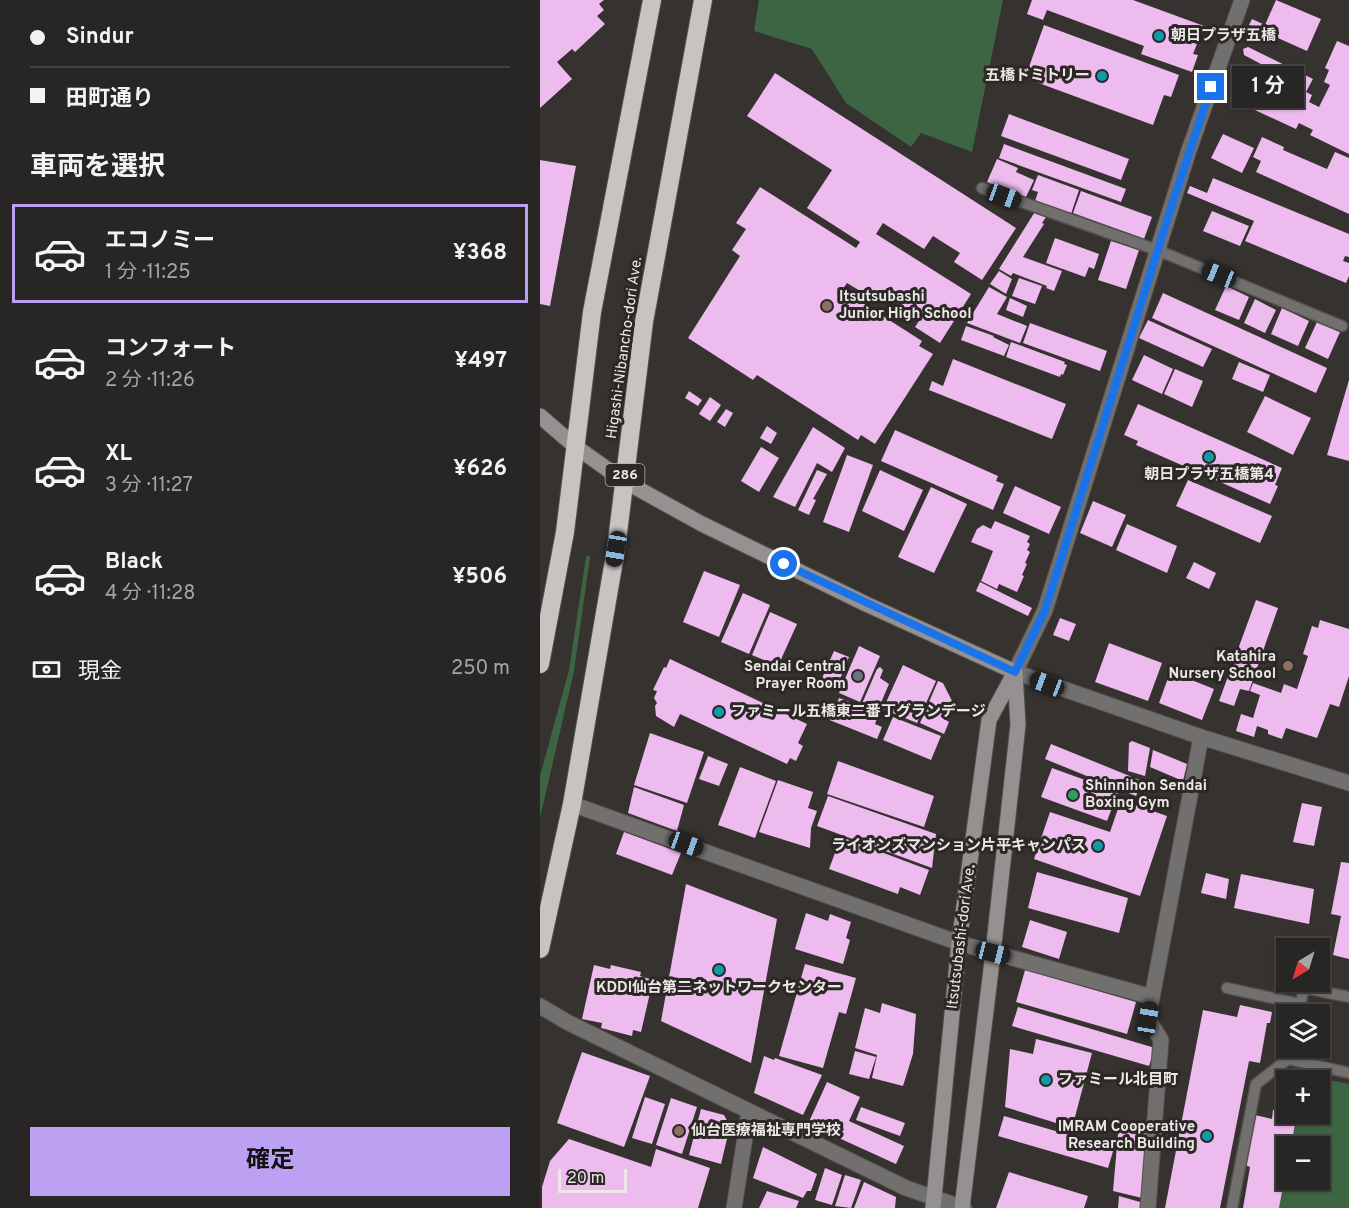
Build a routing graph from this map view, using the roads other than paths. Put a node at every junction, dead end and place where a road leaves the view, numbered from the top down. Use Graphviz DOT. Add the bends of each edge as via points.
graph roads {
  1 [pos="652,0"];
  2 [pos="703,0"];
  3 [pos="1242,0"];
  4 [pos="982,188"];
  5 [pos="1157,250"];
  6 [pos="1342,326"];
  7 [pos="540,416"];
  8 [pos="576,447"];
  9 [pos="624,481"];
  10 [pos="540,664"];
  11 [pos="1015,672"];
  12 [pos="1201,737"];
  13 [pos="1349,783"];
  14 [pos="572,804"];
  15 [pos="960,944"];
  16 [pos="540,949"];
  17 [pos="993,953"];
  18 [pos="1227,988"];
  19 [pos="1152,997"];
  20 [pos="1349,998"];
  21 [pos="1282,1004"];
  22 [pos="1300,1004"];
  23 [pos="540,1006"];
  24 [pos="1288,1059"];
  25 [pos="1349,1073"];
  26 [pos="749,1112"];
  27 [pos="934,1203"];
  28 [pos="734,1208"];
  29 [pos="962,1208"];
  30 [pos="1148,1208"];
  31 [pos="1232,1208"];
  1 -- 8 [label="highway" via="592,312"];
  2 -- 9 [label="highway, Higashi-Nibancho-dori Ave. / 286" via="644,322"];
  3 -- 5 [label="street"];
  4 -- 5 [label="lane"];
  5 -- 6 [label="lane"];
  5 -- 11 [label="street" via="1045,610"];
  7 -- 8 [label="street"];
  8 -- 9 [label="street"];
  8 -- 10 [label="highway" via="565,532"];
  9 -- 11 [label="street" via="702,524"];
  9 -- 14 [label="highway, Higashi-Nibancho-dori Ave. / 286"];
  11 -- 12 [label="street"];
  11 -- 15 [label="street, Itsutsubashi-dori Ave." via="989,720"];
  11 -- 17 [label="street, Itsutsubashi-dori Ave." via="1018,725"];
  12 -- 13 [label="street"];
  12 -- 19 [label="street"];
  14 -- 15 [label="street"];
  14 -- 16 [label="highway, Higashi-Nibancho-dori Ave. / 286"];
  15 -- 17 [label="street"];
  15 -- 27 [label="street, Itsutsubashi-dori Ave."];
  17 -- 19 [label="street"];
  17 -- 29 [label="street, Itsutsubashi-dori Ave."];
  18 -- 21 [label="lane"];
  19 -- 30 [label="street" via="1148,1019 1161,1040"];
  20 -- 22 [label="lane" via="1304,988"];
  23 -- 26 [label="street"];
  24 -- 25 [label="lane"];
  24 -- 31 [label="lane" via="1256,1084"];
  26 -- 27 [label="street"];
  26 -- 28 [label="street"];
  27 -- 29 [label="street"];
}
